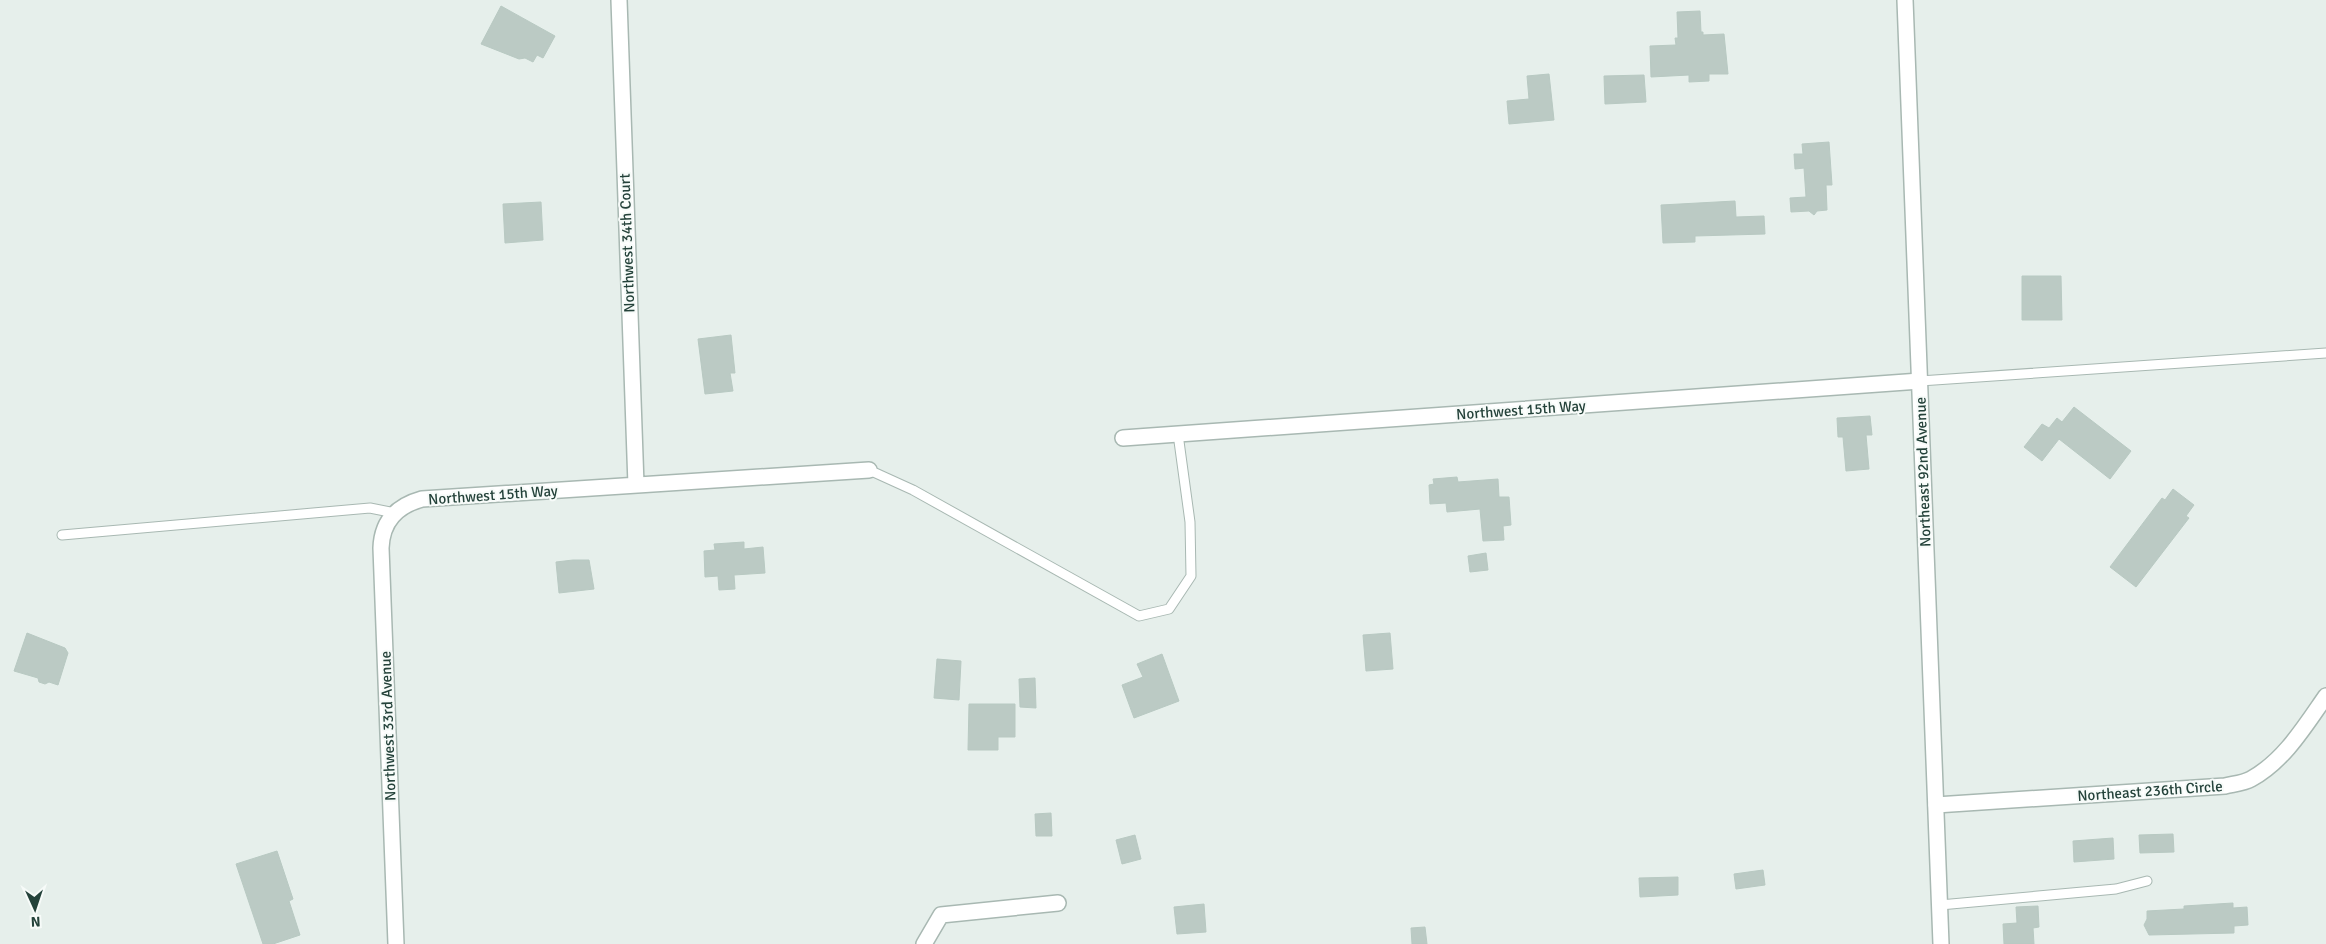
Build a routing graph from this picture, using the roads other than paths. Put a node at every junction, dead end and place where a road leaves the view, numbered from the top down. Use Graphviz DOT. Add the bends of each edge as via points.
graph roads {
  1 [pos="619,0"];
  2 [pos="1905,0"];
  3 [pos="2326,353"];
  4 [pos="1920,381"];
  5 [pos="1178,434"];
  6 [pos="1123,438"];
  7 [pos="869,470"];
  8 [pos="636,485"];
  9 [pos="395,512"];
  10 [pos="62,535"];
  11 [pos="2326,696"];
  12 [pos="1936,805"];
  13 [pos="2147,881"];
  14 [pos="1058,903"];
  15 [pos="1940,904"];
  16 [pos="396,944"];
  17 [pos="924,944"];
  18 [pos="1941,944"];
  1 -- 8 [label="street, Northwest 34th Court"];
  2 -- 4 [label="street, Northeast 92nd Avenue"];
  3 -- 4 [label="lane"];
  4 -- 5 [label="street, Northwest 15th Way"];
  4 -- 12 [label="street, Northeast 92nd Avenue"];
  5 -- 6 [label="street, Northwest 15th Way"];
  5 -- 7 [label="lane" via="1190,522 1191,576 1169,608 1139,616 947,509"];
  7 -- 8 [label="street, Northwest 15th Way"];
  8 -- 9 [label="street, Northwest 15th Way" via="422,499"];
  9 -- 10 [label="lane" via="370,508"];
  9 -- 16 [label="street, Northwest 33rd Avenue" via="384,529 381,548"];
  11 -- 12 [label="street, Northeast 236th Circle" via="2294,742 2269,766 2250,779 2225,786"];
  12 -- 15 [label="street, Northeast 92nd Avenue"];
  13 -- 15 [label="lane" via="2116,889"];
  14 -- 17 [label="street" via="941,916"];
  15 -- 18 [label="street, Northeast 92nd Avenue"];
}
